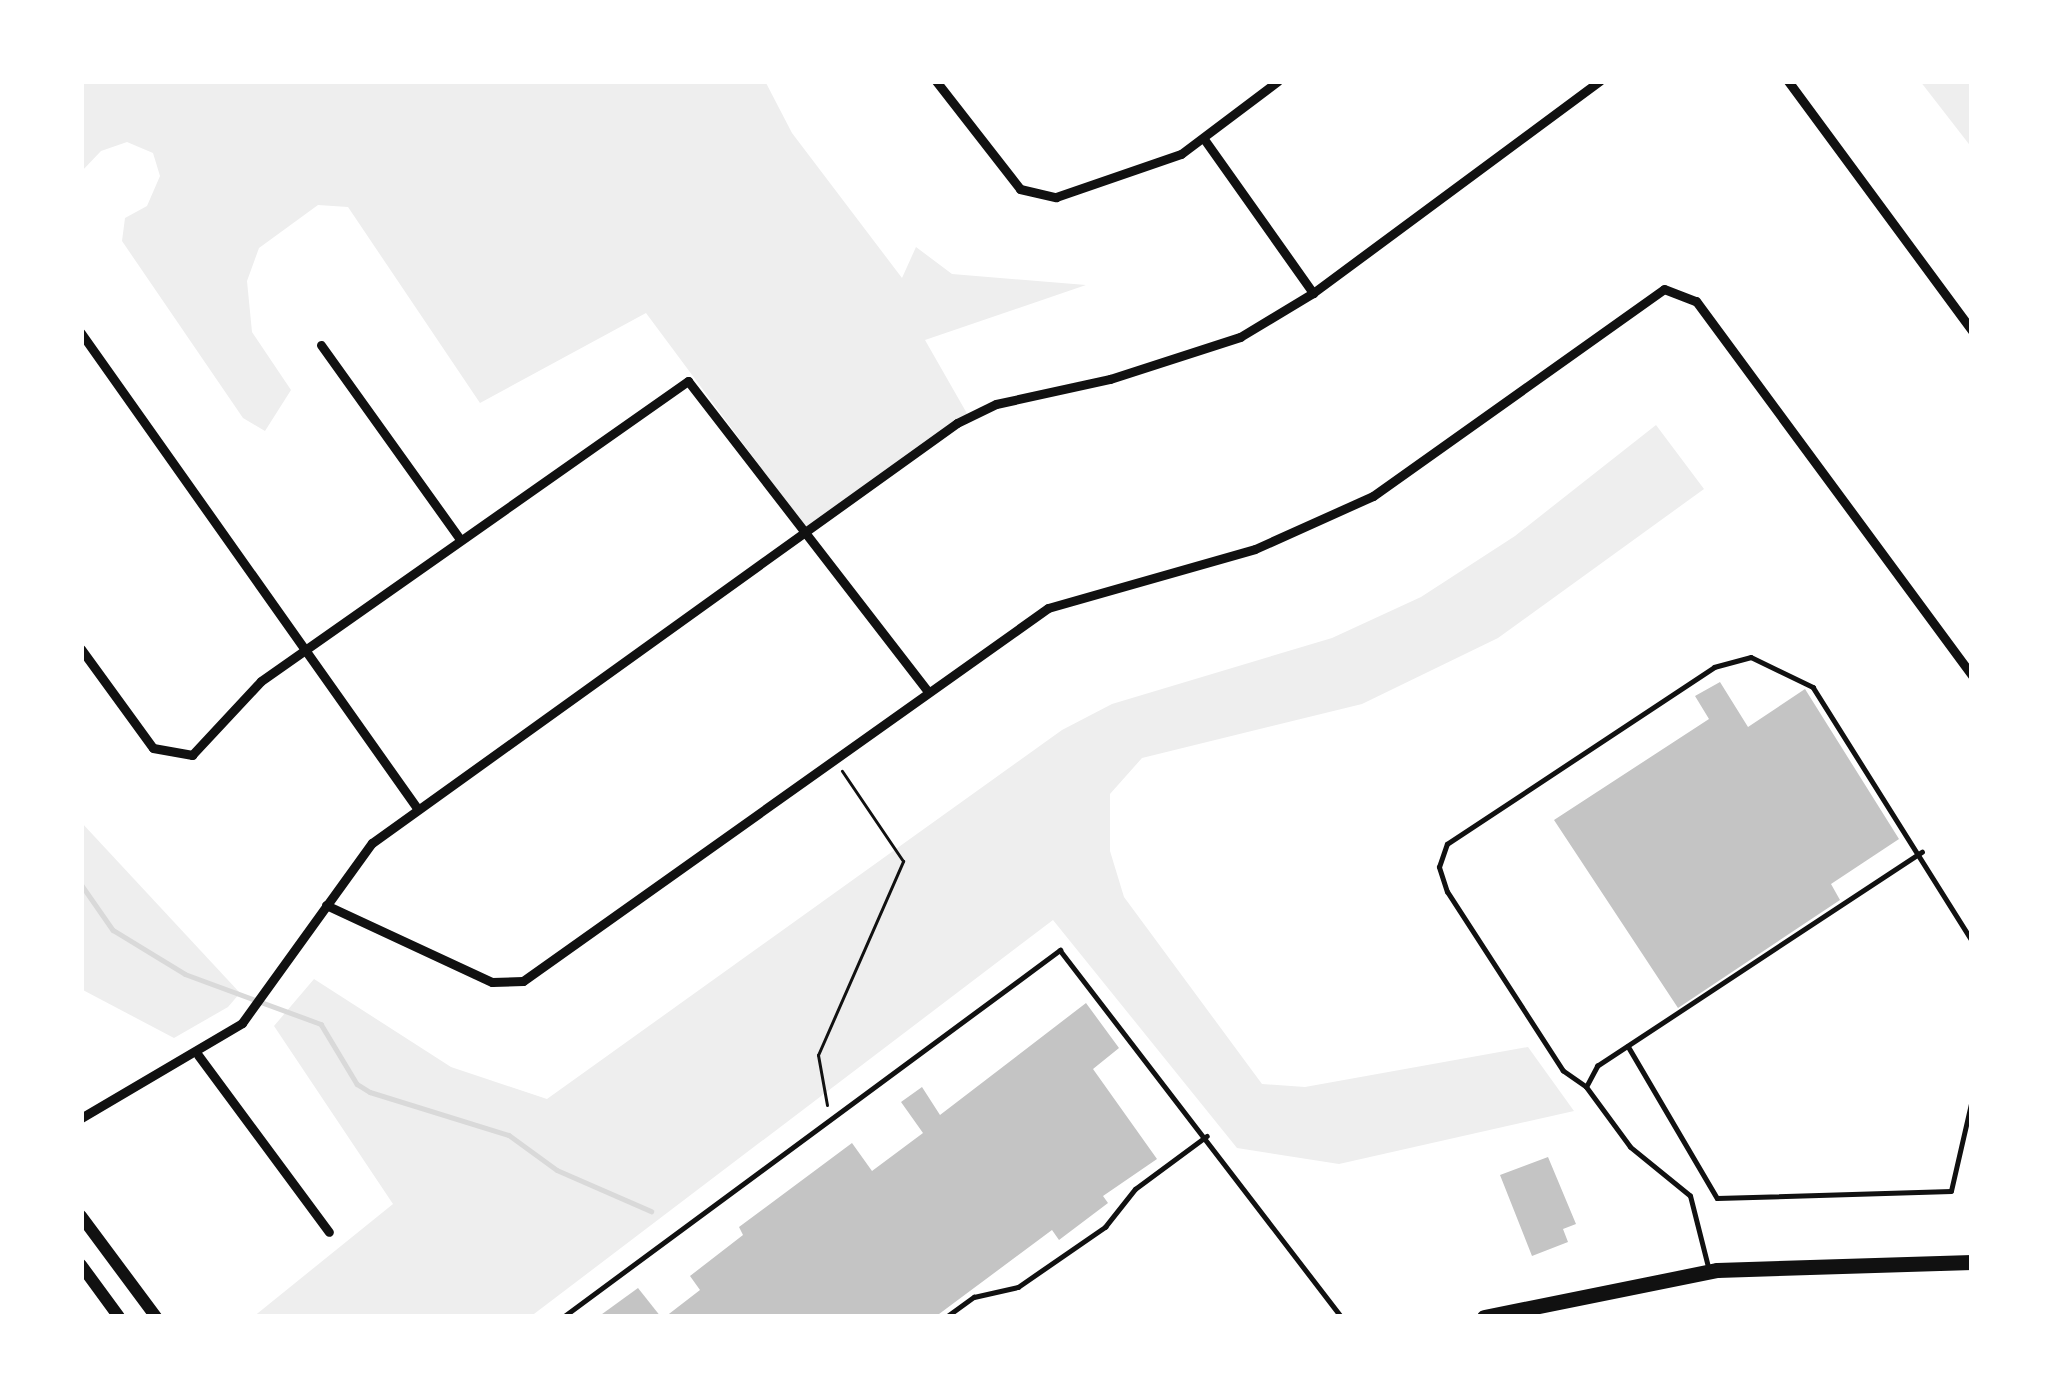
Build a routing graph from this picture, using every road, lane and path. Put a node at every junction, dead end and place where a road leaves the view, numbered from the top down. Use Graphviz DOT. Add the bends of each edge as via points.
graph roads {
  1 [pos="936,81"];
  2 [pos="1278,81"];
  3 [pos="1600,81"];
  4 [pos="1789,81"];
  5 [pos="1204,139"];
  6 [pos="1313,292"];
  7 [pos="1972,331"];
  8 [pos="81,333"];
  9 [pos="321,345"];
  10 [pos="808,531"];
  11 [pos="460,539"];
  12 [pos="81,649"];
  13 [pos="304,654"];
  14 [pos="1972,676"];
  15 [pos="928,692"];
  16 [pos="834,760"];
  17 [pos="418,808"];
  18 [pos="1922,852"];
  19 [pos="326,905"];
  20 [pos="1972,940"];
  21 [pos="1628,1046"];
  22 [pos="198,1055"];
  23 [pos="1586,1087"];
  24 [pos="1972,1099"];
  25 [pos="835,1116"];
  26 [pos="81,1118"];
  27 [pos="1208,1136"];
  28 [pos="81,1216"];
  29 [pos="329,1232"];
  30 [pos="1972,1262"];
  31 [pos="81,1265"];
  32 [pos="1708,1271"];
  33 [pos="119,1317"];
  34 [pos="155,1317"];
  35 [pos="563,1317"];
  36 [pos="946,1317"];
  37 [pos="1342,1317"];
  38 [pos="1484,1317"];
  1 -- 5 [label="street" via="1008,177 1036,196 1125,175"];
  2 -- 5 [label="street"];
  3 -- 6 [label="street"];
  4 -- 7 [label="street"];
  5 -- 6 [label="street"];
  6 -- 10 [label="street" via="1240,337 1180,360 996,404 957,423"];
  8 -- 13 [label="street"];
  9 -- 11 [label="street"];
  10 -- 11 [label="street" via="688,381"];
  10 -- 15 [label="street"];
  10 -- 17 [label="street"];
  11 -- 13 [label="street"];
  12 -- 13 [label="street" via="153,748 169,757 192,754 260,681"];
  13 -- 17 [label="street"];
  14 -- 15 [label="street" via="1696,301 1675,288 1651,296 1373,496 1255,549 1063,601"];
  15 -- 16 [label="street"];
  16 -- 19 [label="street" via="523,981 492,982"];
  16 -- 25 [label="path" via="903,861 818,1055 818,1083"];
  17 -- 19 [label="street" via="372,843"];
  18 -- 20 [label="lane"];
  18 -- 21 [label="lane"];
  18 -- 23 [label="lane" via="1807,679 1750,657 1714,667 1447,844 1439,867 1447,892 1563,1072"];
  19 -- 22 [label="street" via="262,1001"];
  21 -- 23 [label="lane" via="1597,1066"];
  21 -- 24 [label="lane" via="1717,1198 1951,1191"];
  22 -- 26 [label="street" via="133,1082"];
  22 -- 29 [label="street"];
  23 -- 32 [label="lane" via="1630,1147 1690,1196"];
  25 -- 27 [label="lane" via="1060,950"];
  25 -- 35 [label="lane"];
  27 -- 36 [label="lane" via="1135,1189 1121,1216 1018,1287 974,1297"];
  27 -- 37 [label="lane"];
  28 -- 34 [label="street"];
  30 -- 32 [label="main road"];
  31 -- 33 [label="street"];
  32 -- 38 [label="main road"];
}
